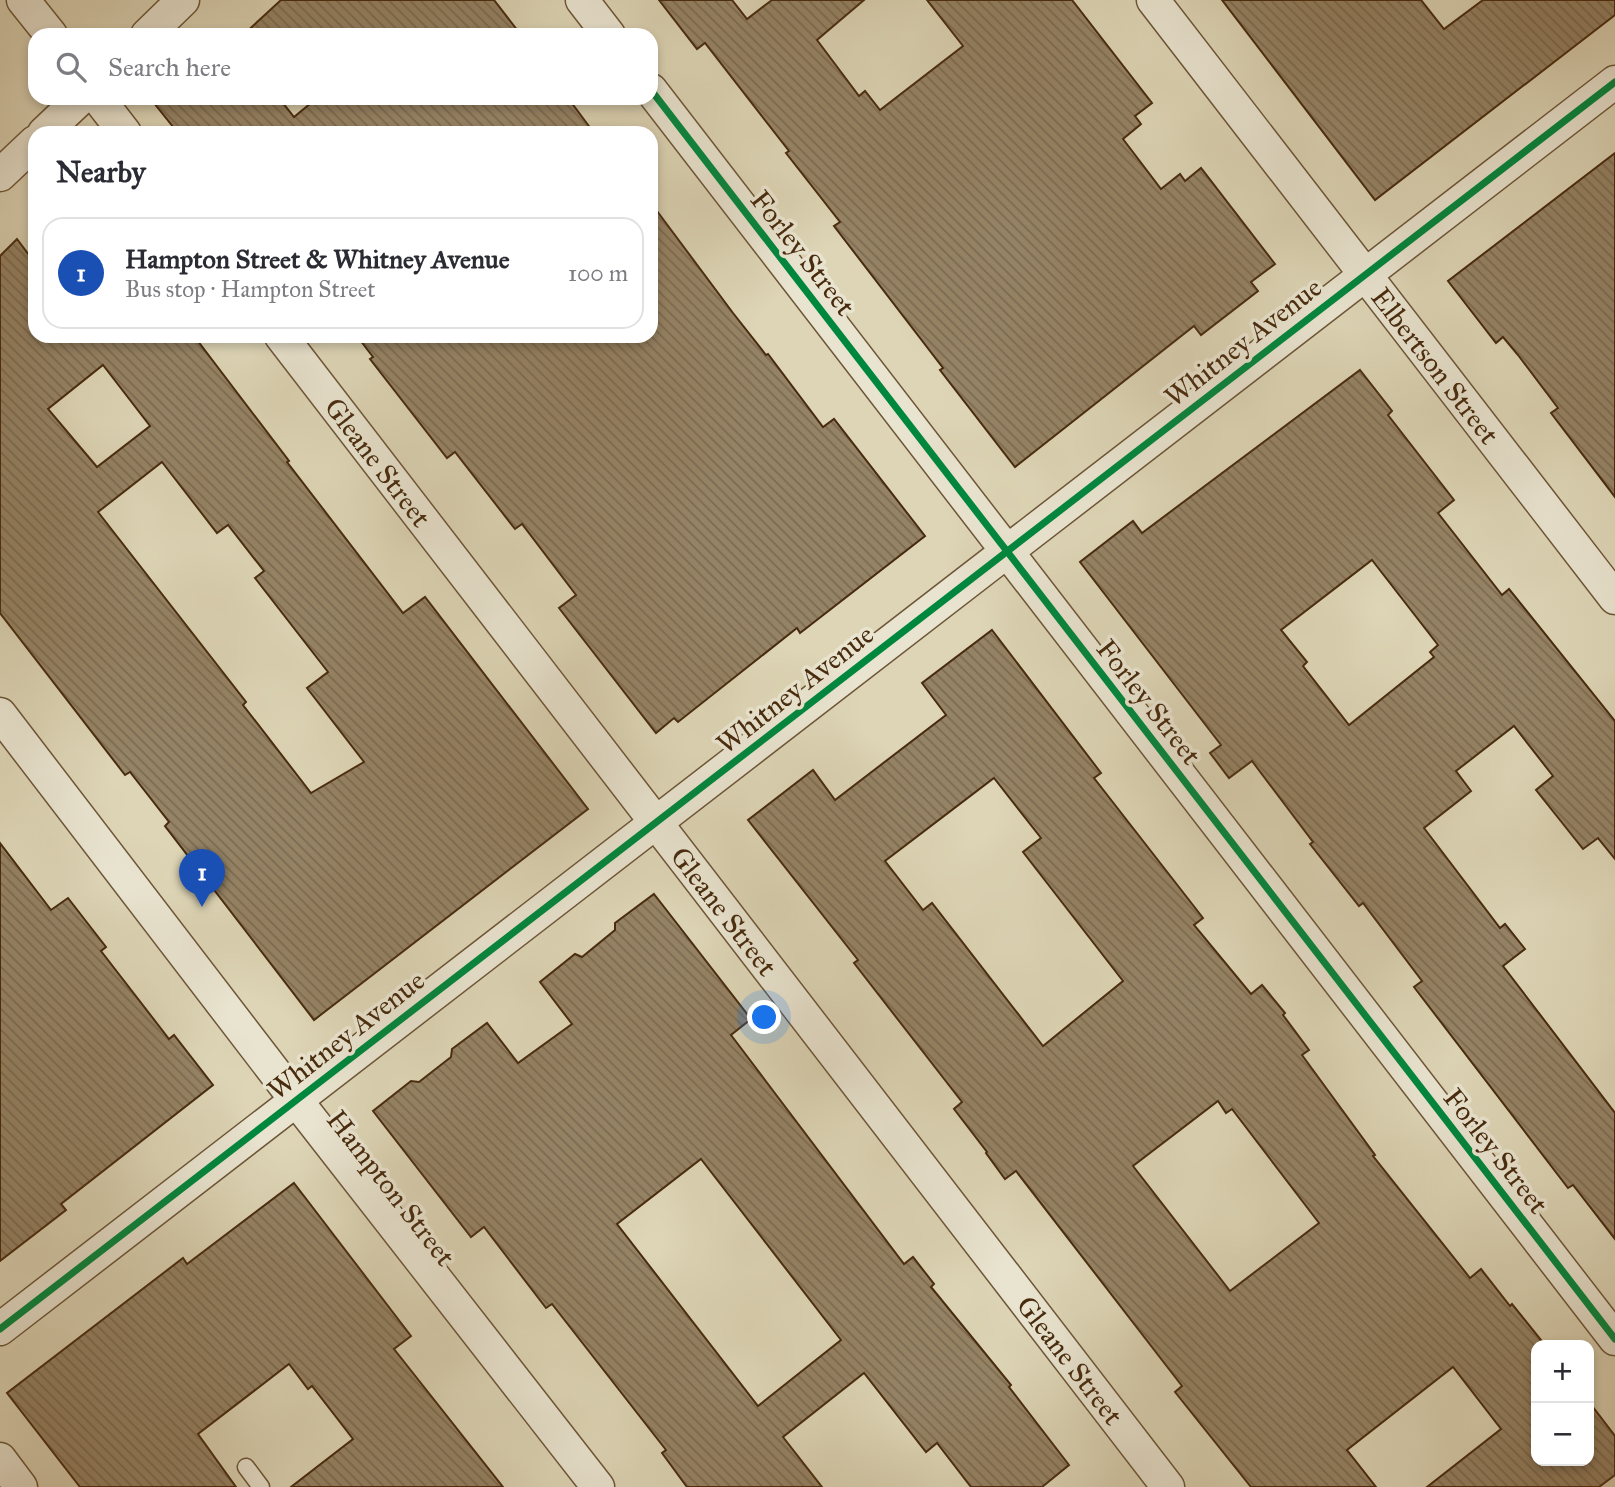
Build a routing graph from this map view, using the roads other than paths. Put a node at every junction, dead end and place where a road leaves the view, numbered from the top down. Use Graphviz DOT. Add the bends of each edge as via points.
graph roads {
  1 [pos="23,0"];
  2 [pos="183,0"];
  3 [pos="582,0"];
  4 [pos="1153,0"];
  5 [pos="45,28"];
  6 [pos="154,28"];
  7 [pos="604,28"];
  8 [pos="1615,82"];
  9 [pos="658,99"];
  10 [pos="74,105"];
  11 [pos="103,105"];
  12 [pos="51,126"];
  13 [pos="120,126"];
  14 [pos="28,149"];
  15 [pos="0,175"];
  16 [pos="1365,274"];
  17 [pos="286,343"];
  18 [pos="1006,552"];
  19 [pos="1615,598"];
  20 [pos="0,714"];
  21 [pos="655,823"];
  22 [pos="296,1100"];
  23 [pos="0,1329"];
  24 [pos="1615,1339"];
  25 [pos="0,1459"];
  26 [pos="246,1467"];
  27 [pos="21,1487"];
  28 [pos="261,1487"];
  29 [pos="598,1487"];
  30 [pos="1168,1487"];
  1 -- 5 [label="street"];
  2 -- 6 [label="street"];
  3 -- 7 [label="street"];
  4 -- 16 [label="street, Elbertson Street"];
  8 -- 16 [label="street, Whitney Avenue"];
  9 -- 18 [label="street, Forley Street"];
  10 -- 12 [label="street"];
  11 -- 13 [label="street"];
  14 -- 15 [label="street"];
  16 -- 18 [label="street, Whitney Avenue"];
  16 -- 19 [label="street, Elbertson Street"];
  17 -- 21 [label="street, Gleane Street"];
  18 -- 21 [label="street, Whitney Avenue"];
  18 -- 24 [label="street, Forley Street"];
  20 -- 22 [label="street, Hampton Street"];
  21 -- 22 [label="street, Whitney Avenue"];
  21 -- 30 [label="street, Gleane Street"];
  22 -- 23 [label="street, Whitney Avenue"];
  22 -- 29 [label="street, Hampton Street"];
  25 -- 27 [label="street"];
  26 -- 28 [label="lane"];
}
